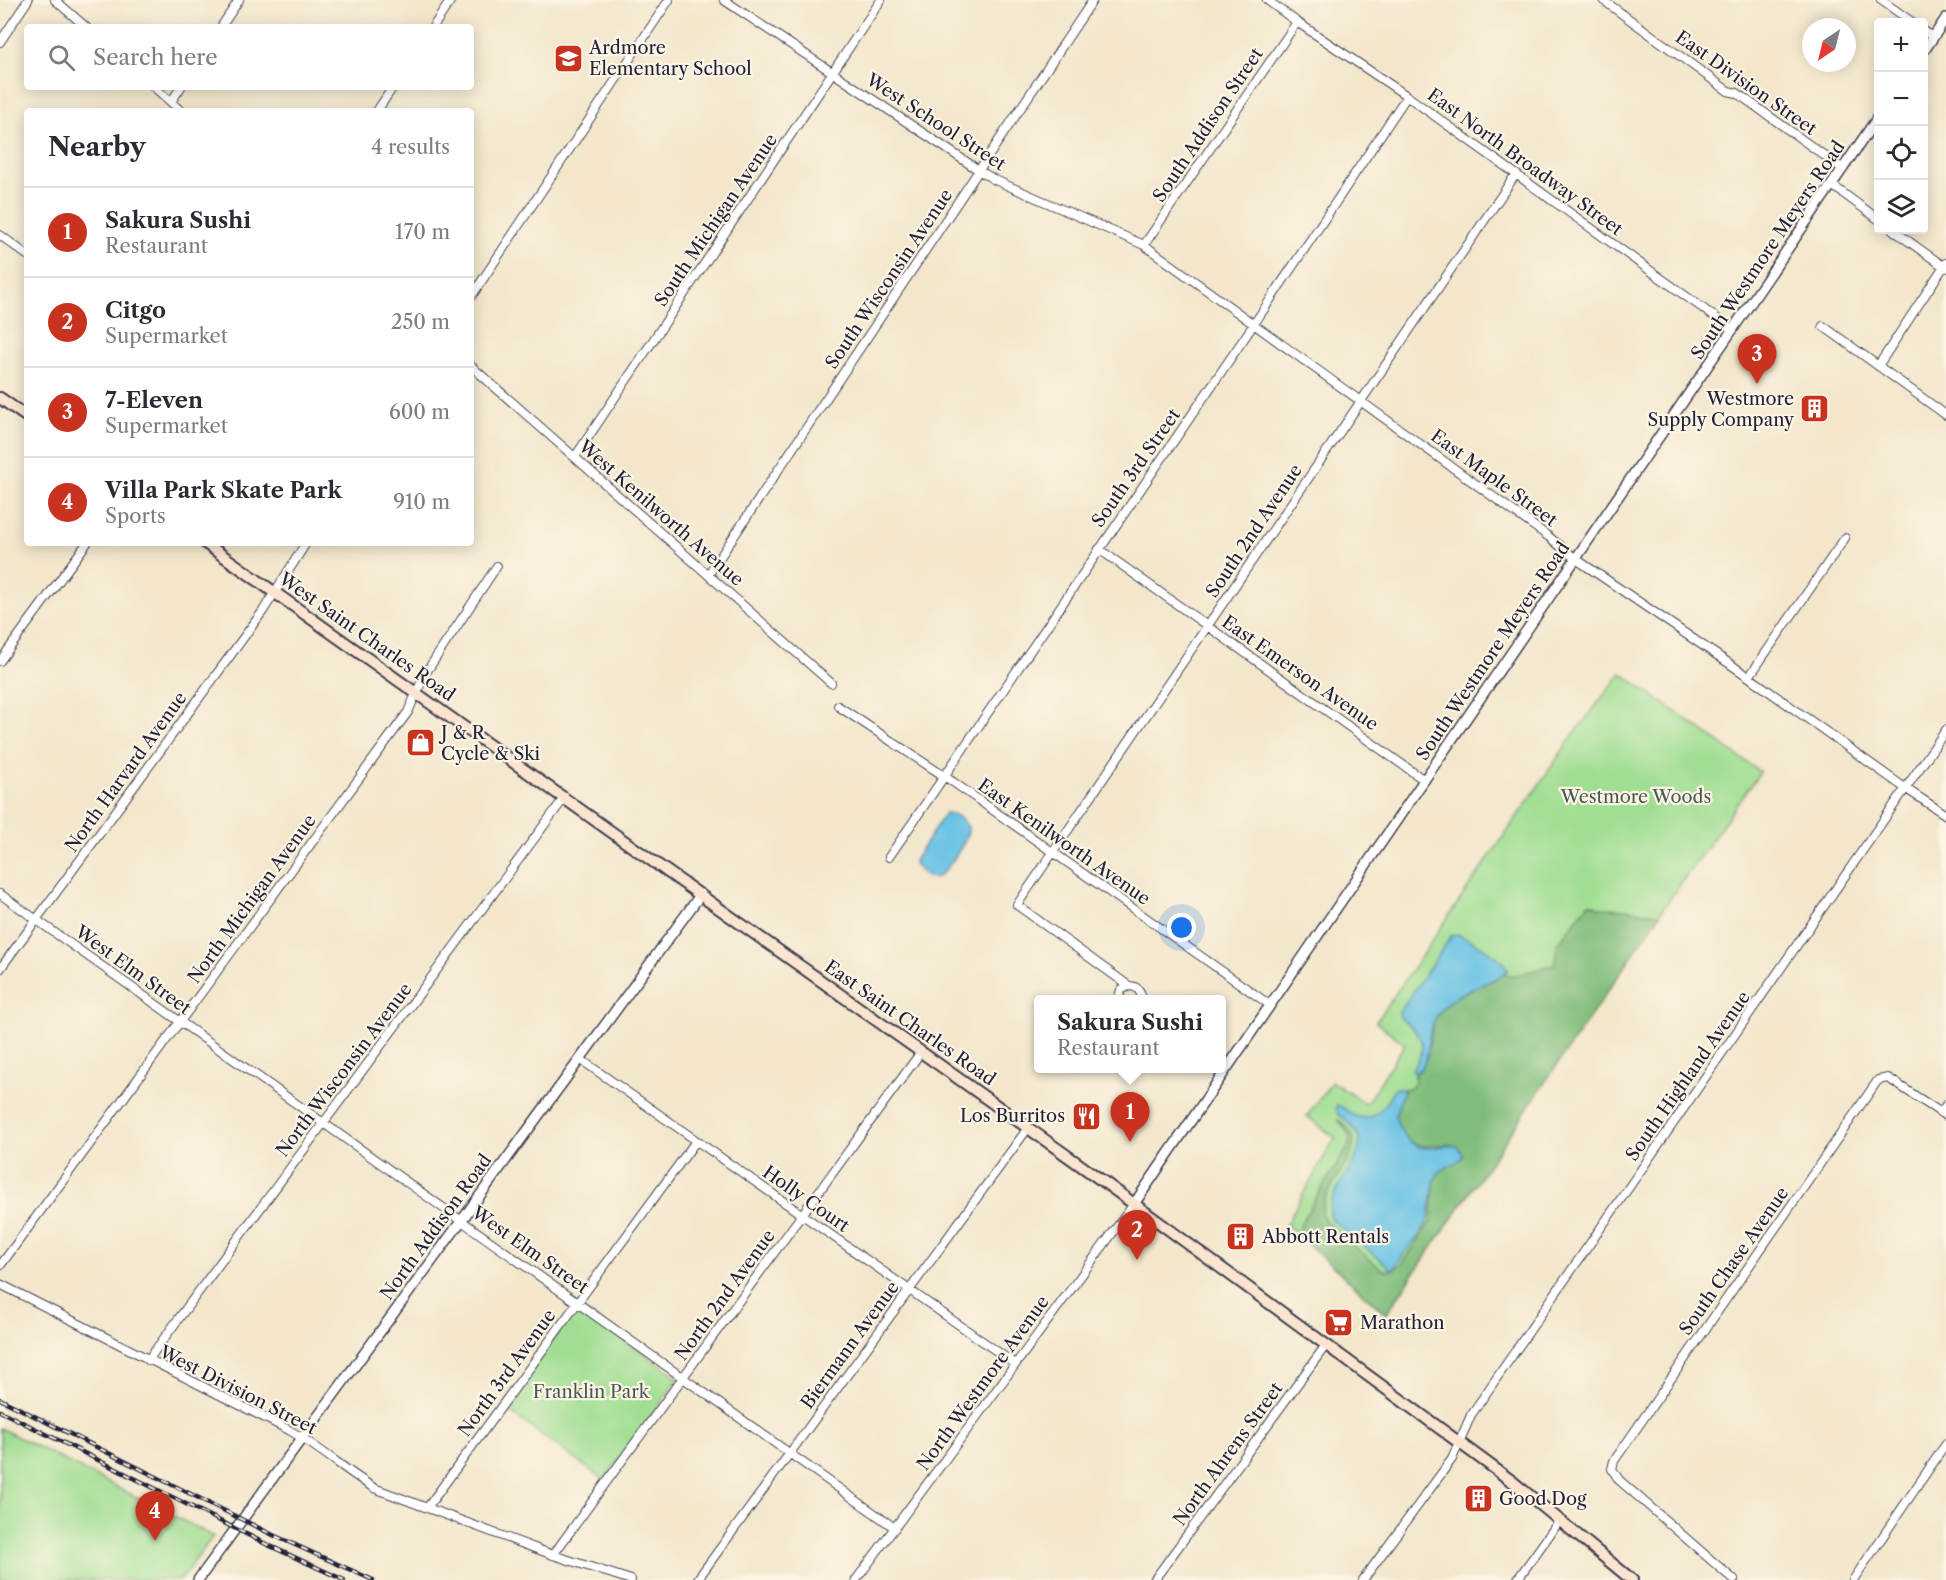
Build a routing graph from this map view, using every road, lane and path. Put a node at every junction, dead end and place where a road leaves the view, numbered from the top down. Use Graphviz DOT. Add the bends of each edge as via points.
graph roads {
  1 [pos="28,0"];
  2 [pos="55,0"];
  3 [pos="240,0"];
  4 [pos="451,0"];
  5 [pos="669,0"];
  6 [pos="724,0"];
  7 [pos="881,0"];
  8 [pos="1093,0"];
  9 [pos="1267,0"];
  10 [pos="1603,0"];
  11 [pos="1881,0"];
  12 [pos="1906,18"];
  13 [pos="1946,18"];
  14 [pos="1297,22"];
  15 [pos="83,24"];
  16 [pos="223,24"];
  17 [pos="435,24"];
  18 [pos="1928,34"];
  19 [pos="1933,37"];
  20 [pos="0,42"];
  21 [pos="1928,44"];
  22 [pos="833,72"];
  23 [pos="157,90"];
  24 [pos="179,90"];
  25 [pos="391,90"];
  26 [pos="1407,96"];
  27 [pos="171,102"];
  28 [pos="178,108"];
  29 [pos="379,108"];
  30 [pos="1874,123"];
  31 [pos="1843,169"];
  32 [pos="980,171"];
  33 [pos="1516,174"];
  34 [pos="1832,185"];
  35 [pos="1874,216"];
  36 [pos="1899,234"];
  37 [pos="0,236"];
  38 [pos="1144,245"];
  39 [pos="24,253"];
  40 [pos="1945,266"];
  41 [pos="474,292"];
  42 [pos="1254,324"];
  43 [pos="1823,326"];
  44 [pos="1733,330"];
  45 [pos="1878,366"];
  46 [pos="474,369"];
  47 [pos="0,398"];
  48 [pos="1362,400"];
  49 [pos="24,415"];
  50 [pos="1946,415"];
  51 [pos="575,458"];
  52 [pos="1845,538"];
  53 [pos="85,546"];
  54 [pos="210,546"];
  55 [pos="304,546"];
  56 [pos="1099,549"];
  57 [pos="1576,559"];
  58 [pos="497,566"];
  59 [pos="708,574"];
  60 [pos="274,592"];
  61 [pos="1208,626"];
  62 [pos="0,661"];
  63 [pos="1749,677"];
  64 [pos="831,683"];
  65 [pos="417,693"];
  66 [pos="838,706"];
  67 [pos="1946,730"];
  68 [pos="944,776"];
  69 [pos="1424,780"];
  70 [pos="1905,788"];
  71 [pos="565,798"];
  72 [pos="1946,815"];
  73 [pos="1053,853"];
  74 [pos="889,857"];
  75 [pos="0,894"];
  76 [pos="701,894"];
  77 [pos="36,919"];
  78 [pos="773,946"];
  79 [pos="0,969"];
  80 [pos="1128,986"];
  81 [pos="1119,995"];
  82 [pos="1140,995"];
  83 [pos="1270,1005"];
  84 [pos="180,1022"];
  85 [pos="921,1052"];
  86 [pos="580,1059"];
  87 [pos="1226,1069"];
  88 [pos="1224,1073"];
  89 [pos="1946,1105"];
  90 [pos="1943,1114"];
  91 [pos="323,1123"];
  92 [pos="1028,1128"];
  93 [pos="696,1140"];
  94 [pos="1134,1204"];
  95 [pos="802,1215"];
  96 [pos="461,1220"];
  97 [pos="0,1266"];
  98 [pos="0,1284"];
  99 [pos="909,1290"];
  100 [pos="578,1302"];
  101 [pos="1326,1345"];
  102 [pos="148,1360"];
  103 [pos="1015,1364"];
  104 [pos="683,1377"];
  105 [pos="302,1437"];
  106 [pos="1460,1442"];
  107 [pos="1946,1444"];
  108 [pos="790,1453"];
  109 [pos="426,1508"];
  110 [pos="1560,1520"];
  111 [pos="895,1527"];
  112 [pos="553,1555"];
  113 [pos="198,1580"];
  114 [pos="631,1580"];
  115 [pos="696,1580"];
  116 [pos="856,1580"];
  117 [pos="1154,1580"];
  118 [pos="1363,1580"];
  119 [pos="1516,1580"];
  120 [pos="1632,1580"];
  121 [pos="1734,1580"];
  122 [pos="1853,1580"];
  1 -- 20 [label="street"];
  2 -- 15 [label="street"];
  3 -- 16 [label="street"];
  4 -- 17 [label="street"];
  5 -- 41 [label="street"];
  6 -- 22 [label="street, West School Street"];
  7 -- 22 [label="street, South Michigan Avenue"];
  8 -- 32 [label="street, South Wisconsin Avenue"];
  9 -- 14 [label="street, East North Broadway Street"];
  10 -- 31 [label="street, East Division Street"];
  11 -- 12 [label="street"];
  13 -- 19 [label="street"];
  14 -- 26 [label="street, East North Broadway Street"];
  14 -- 38 [label="street, South Addison Street"];
  18 -- 19 [label="street"];
  19 -- 21 [label="street"];
  22 -- 32 [label="street, West School Street"];
  22 -- 51 [label="street, South Michigan Avenue"];
  23 -- 27 [label="street"];
  24 -- 27 [label="street"];
  25 -- 29 [label="street"];
  26 -- 33 [label="street, East North Broadway Street"];
  26 -- 42 [label="street, South 3rd Street"];
  27 -- 28 [label="street"];
  30 -- 31 [label="street, South Westmore Meyers Road"];
  31 -- 34 [label="street, South Westmore Meyers Road"];
  32 -- 38 [label="street, West School Street"];
  32 -- 59 [label="street, South Wisconsin Avenue"];
  33 -- 44 [label="street, East North Broadway Street"];
  33 -- 48 [label="street, South 2nd Avenue"];
  34 -- 35 [label="street"];
  34 -- 44 [label="street, South Westmore Meyers Road"];
  36 -- 40 [label="street"];
  37 -- 39 [label="street"];
  38 -- 42 [label="street, East Maple Street"];
  40 -- 45 [label="street"];
  42 -- 48 [label="street, East Maple Street"];
  42 -- 56 [label="street, South 3rd Street"];
  43 -- 45 [label="street"];
  44 -- 57 [label="street, South Westmore Meyers Road"];
  45 -- 50 [label="street"];
  46 -- 51 [label="street, West Kenilworth Avenue"];
  47 -- 49 [label="main road"];
  48 -- 57 [label="street, East Maple Street"];
  48 -- 61 [label="street, South 2nd Avenue"];
  51 -- 59 [label="street, West Kenilworth Avenue"];
  52 -- 63 [label="street"];
  53 -- 62 [label="street"];
  54 -- 60 [label="main road, West Saint Charles Road"];
  55 -- 60 [label="street, North Harvard Avenue"];
  56 -- 61 [label="street, East Emerson Avenue"];
  56 -- 68 [label="street, South 3rd Street"];
  57 -- 63 [label="street, East Maple Street"];
  57 -- 69 [label="street, South Westmore Meyers Road"];
  58 -- 65 [label="street" via="425,674"];
  59 -- 64 [label="street, West Kenilworth Avenue"];
  60 -- 65 [label="main road, West Saint Charles Road"];
  60 -- 77 [label="street, North Harvard Avenue"];
  61 -- 69 [label="street, East Emerson Avenue"];
  61 -- 73 [label="street, South 2nd Avenue"];
  63 -- 70 [label="street, East Maple Street"];
  65 -- 71 [label="main road, West Saint Charles Road"];
  65 -- 84 [label="street, North Michigan Avenue" via="408,712"];
  66 -- 68 [label="street, East Kenilworth Avenue"];
  67 -- 70 [label="street, South Highland Avenue"];
  68 -- 73 [label="street, East Kenilworth Avenue"];
  68 -- 74 [label="street, South 3rd Street"];
  69 -- 83 [label="street, South Westmore Meyers Road"];
  70 -- 72 [label="street, East Maple Street"];
  70 -- 106 [label="street, South Highland Avenue" via="1471,1415"];
  71 -- 76 [label="main road, West Saint Charles Road"];
  71 -- 91 [label="street, North Wisconsin Avenue"];
  73 -- 80 [label="street, South 2nd Avenue" via="1017,905"];
  73 -- 83 [label="street, East Kenilworth Avenue"];
  75 -- 77 [label="street, West Elm Street"];
  76 -- 78 [label="main road, West Saint Charles Road"];
  76 -- 86 [label="street, North Addison Road"];
  77 -- 79 [label="street, North Harvard Avenue"];
  77 -- 84 [label="street, West Elm Street"];
  78 -- 85 [label="main road, East Saint Charles Road"];
  80 -- 81 [label="street"];
  80 -- 82 [label="street" via="1137,988"];
  83 -- 87 [label="street, South Westmore Meyers Road"];
  84 -- 91 [label="street, West Elm Street"];
  84 -- 97 [label="street, North Michigan Avenue"];
  85 -- 92 [label="main road, East Saint Charles Road"];
  85 -- 95 [label="street, North 2nd Avenue"];
  86 -- 93 [label="street, Holly Court"];
  86 -- 96 [label="street, North Addison Road"];
  88 -- 94 [label="street, South Westmore Meyers Road"];
  89 -- 90 [label="street"];
  90 -- 121 [label="street, South Chase Avenue" via="1888,1078 1878,1080 1617,1456 1612,1469 1619,1480"];
  91 -- 96 [label="street, West Elm Street"];
  91 -- 102 [label="street, North Wisconsin Avenue"];
  92 -- 94 [label="main road, East Saint Charles Road"];
  92 -- 99 [label="street, Biermann Avenue"];
  93 -- 95 [label="street, Holly Court"];
  93 -- 100 [label="street, North 3rd Avenue"];
  94 -- 101 [label="main road, East Saint Charles Road"];
  94 -- 103 [label="street, North Westmore Avenue"];
  95 -- 99 [label="street, Holly Court"];
  95 -- 104 [label="street, North 2nd Avenue"];
  96 -- 100 [label="street, West Elm Street"];
  96 -- 105 [label="street, North Addison Road"];
  98 -- 102 [label="street, West Division Street"];
  99 -- 103 [label="street, Holly Court"];
  99 -- 108 [label="street, Biermann Avenue"];
  100 -- 104 [label="street, West Elm Street"];
  100 -- 109 [label="street, North 3rd Avenue"];
  101 -- 106 [label="main road, East Saint Charles Road"];
  101 -- 117 [label="street, North Ahrens Street"];
  102 -- 105 [label="street, West Division Street"];
  103 -- 111 [label="street, North Westmore Avenue"];
  104 -- 108 [label="street, West Elm Street"];
  104 -- 112 [label="street, North 2nd Avenue"];
  105 -- 109 [label="street, West Division Street" via="374,1488"];
  105 -- 113 [label="street, North Addison Road"];
  106 -- 110 [label="main road, East Saint Charles Road"];
  106 -- 118 [label="street, South Highland Avenue" via="1452,1459"];
  107 -- 122 [label="street"];
  108 -- 111 [label="street, West Elm Street"];
  108 -- 115 [label="street, Biermann Avenue"];
  109 -- 112 [label="street, West Division Street"];
  110 -- 119 [label="street"];
  110 -- 120 [label="main road, East Saint Charles Road"];
  111 -- 116 [label="street, North Westmore Avenue"];
  112 -- 114 [label="street, West Division Street"];
}
